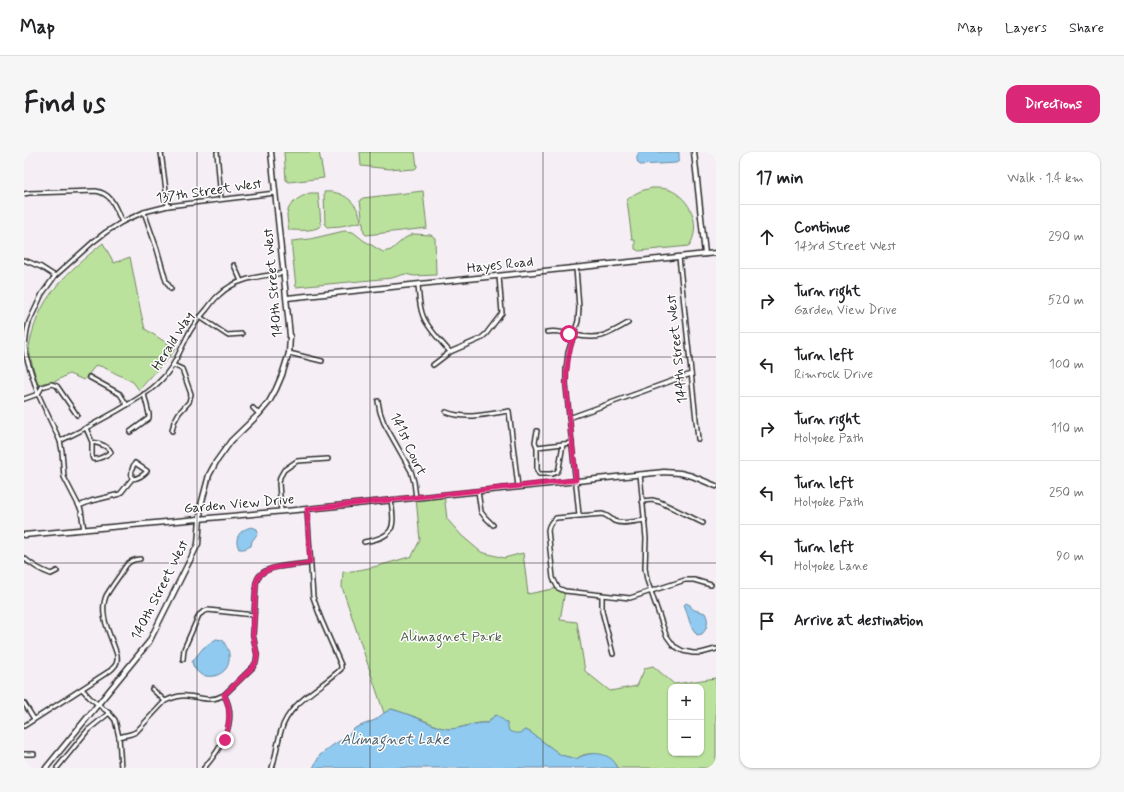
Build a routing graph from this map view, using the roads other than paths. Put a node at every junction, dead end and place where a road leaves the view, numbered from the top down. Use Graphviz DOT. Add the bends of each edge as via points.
graph roads {
  1 [pos="161,152"];
  2 [pos="217,152"];
  3 [pos="271,152"];
  4 [pos="694,152"];
  5 [pos="275,193"];
  6 [pos="24,194"];
  7 [pos="221,199"];
  8 [pos="168,206"];
  9 [pos="144,212"];
  10 [pos="122,222"];
  11 [pos="716,253"];
  12 [pos="705,254"];
  13 [pos="679,257"];
  14 [pos="24,260"];
  15 [pos="234,265"];
  16 [pos="576,268"];
  17 [pos="284,273"];
  18 [pos="55,276"];
  19 [pos="499,276"];
  20 [pos="241,281"];
  21 [pos="418,285"];
  22 [pos="171,289"];
  23 [pos="286,298"];
  24 [pos="200,317"];
  25 [pos="628,324"];
  26 [pos="547,332"];
  27 [pos="242,334"];
  28 [pos="574,335"];
  29 [pos="450,352"];
  30 [pos="289,353"];
  31 [pos="322,361"];
  32 [pos="433,365"];
  33 [pos="174,366"];
  34 [pos="691,374"];
  35 [pos="89,377"];
  36 [pos="38,394"];
  37 [pos="144,394"];
  38 [pos="24,399"];
  39 [pos="378,401"];
  40 [pos="127,405"];
  41 [pos="253,408"];
  42 [pos="446,412"];
  43 [pos="259,414"];
  44 [pos="77,415"];
  45 [pos="570,418"];
  46 [pos="86,428"];
  47 [pos="172,431"];
  48 [pos="537,431"];
  49 [pos="130,432"];
  50 [pos="698,439"];
  51 [pos="60,441"];
  52 [pos="92,442"];
  53 [pos="572,443"];
  54 [pos="563,444"];
  55 [pos="537,447"];
  56 [pos="328,459"];
  57 [pos="640,474"];
  58 [pos="132,479"];
  59 [pos="576,480"];
  60 [pos="716,486"];
  61 [pos="518,487"];
  62 [pos="478,491"];
  63 [pos="416,498"];
  64 [pos="391,500"];
  65 [pos="642,501"];
  66 [pos="79,506"];
  67 [pos="307,509"];
  68 [pos="282,511"];
  69 [pos="579,515"];
  70 [pos="200,519"];
  71 [pos="645,520"];
  72 [pos="704,523"];
  73 [pos="493,525"];
  74 [pos="84,530"];
  75 [pos="24,535"];
  76 [pos="364,542"];
  77 [pos="24,558"];
  78 [pos="140,559"];
  79 [pos="310,563"];
  80 [pos="57,571"];
  81 [pos="711,585"];
  82 [pos="650,592"];
  83 [pos="602,596"];
  84 [pos="254,615"];
  85 [pos="716,649"];
  86 [pos="613,654"];
  87 [pos="183,659"];
  88 [pos="82,689"];
  89 [pos="152,689"];
  90 [pos="224,695"];
  91 [pos="165,701"];
  92 [pos="24,703"];
  93 [pos="98,704"];
  94 [pos="109,713"];
  95 [pos="34,719"];
  96 [pos="24,726"];
  97 [pos="119,737"];
  98 [pos="24,754"];
  99 [pos="34,754"];
  100 [pos="46,768"];
  101 [pos="57,768"];
  102 [pos="121,768"];
  103 [pos="204,768"];
  104 [pos="272,768"];
  1 -- 8 [label="street"];
  2 -- 7 [label="street"];
  3 -- 5 [label="street, 140th Street West"];
  4 -- 12 [label="street"];
  5 -- 7 [label="street, 137th Street West"];
  5 -- 17 [label="street, 140th Street West"];
  6 -- 10 [label="street" via="103,192 111,199"];
  7 -- 8 [label="street, 137th Street West"];
  8 -- 9 [label="street, 137th Street West"];
  9 -- 10 [label="street, 137th Street West"];
  9 -- 22 [label="street" via="158,249 166,281"];
  10 -- 18 [label="street, 137th Street West" via="93,242"];
  11 -- 12 [label="street, Hayes Road"];
  12 -- 13 [label="street, Hayes Road"];
  13 -- 16 [label="street, Hayes Road"];
  13 -- 34 [label="street, 144th Street West"];
  14 -- 18 [label="street"];
  15 -- 20 [label="street"];
  16 -- 19 [label="street, Hayes Road"];
  16 -- 28 [label="street" via="579,308"];
  17 -- 20 [label="street, Herald Way"];
  17 -- 23 [label="street, 140th Street West"];
  18 -- 36 [label="street, 137th Street West" via="27,322 26,356"];
  19 -- 21 [label="street, Hayes Road"];
  19 -- 29 [label="street" via="502,313 480,339"];
  20 -- 24 [label="street, Herald Way" via="219,294"];
  21 -- 23 [label="street, Hayes Road"];
  21 -- 29 [label="street" via="420,307 424,317"];
  23 -- 30 [label="street, 140th Street West"];
  24 -- 27 [label="street" via="227,335"];
  24 -- 33 [label="street, Herald Way"];
  25 -- 28 [label="street" via="602,337"];
  26 -- 28 [label="street" via="557,330"];
  28 -- 45 [label="street" via="566,370"];
  29 -- 32 [label="street"];
  30 -- 31 [label="street"];
  30 -- 43 [label="street, 140th Street West" via="276,389"];
  33 -- 37 [label="street, Herald Way"];
  33 -- 47 [label="street" via="182,369 191,394 189,402 174,422"];
  34 -- 45 [label="street"];
  34 -- 50 [label="street, 144th Street West"];
  35 -- 40 [label="street" via="120,394"];
  36 -- 38 [label="street"];
  36 -- 44 [label="street" via="42,387 51,384 57,386"];
  36 -- 51 [label="street, 137th Street West"];
  37 -- 40 [label="street, Herald Way"];
  37 -- 49 [label="street" via="149,418"];
  39 -- 63 [label="street, 141st Court" via="384,423 411,471"];
  40 -- 46 [label="street, Herald Way"];
  41 -- 43 [label="street"];
  42 -- 61 [label="street" via="463,416 509,411"];
  43 -- 70 [label="street, 140th Street West" via="231,441 216,462 204,490"];
  45 -- 53 [label="street"];
  46 -- 51 [label="street, Herald Way"];
  46 -- 52 [label="street"];
  48 -- 55 [label="street"];
  51 -- 66 [label="street, 137th Street West" via="64,477"];
  52 -- 52 [label="street" via="93,459 111,452 109,449"];
  53 -- 54 [label="street"];
  53 -- 59 [label="street"];
  54 -- 55 [label="street"];
  54 -- 55 [label="street" via="559,468 552,474 539,474"];
  56 -- 68 [label="street" via="297,461 284,470 279,483"];
  57 -- 59 [label="street, Garden View Drive"];
  57 -- 60 [label="street, Garden View Drive" via="680,473"];
  57 -- 65 [label="street"];
  58 -- 58 [label="street" via="132,466 135,463 147,471"];
  58 -- 66 [label="street" via="120,494"];
  59 -- 61 [label="street, Garden View Drive"];
  59 -- 69 [label="street"];
  61 -- 62 [label="street, Garden View Drive"];
  62 -- 63 [label="street, Garden View Drive"];
  62 -- 73 [label="street" via="481,512"];
  63 -- 64 [label="street, Garden View Drive"];
  64 -- 67 [label="street, Garden View Drive"];
  64 -- 76 [label="street" via="392,529 376,540"];
  65 -- 71 [label="street"];
  65 -- 72 [label="street" via="660,502"];
  66 -- 74 [label="street, 137th Street West"];
  67 -- 68 [label="street, Garden View Drive"];
  67 -- 79 [label="street"];
  68 -- 70 [label="street, Garden View Drive"];
  69 -- 71 [label="street" via="602,514 620,523"];
  69 -- 83 [label="street" via="556,518 549,525 553,578 558,588 565,591"];
  70 -- 74 [label="street, Garden View Drive"];
  70 -- 93 [label="street, 140th Street West" via="198,544 149,642"];
  71 -- 82 [label="street" via="645,568"];
  74 -- 75 [label="street, Garden View Drive"];
  77 -- 80 [label="street" via="51,574"];
  78 -- 88 [label="street" via="128,563 109,591 104,604 103,611 118,661 111,670"];
  79 -- 84 [label="street" via="270,568 261,573 256,583"];
  79 -- 104 [label="street" via="313,597 341,669 288,715 281,730"];
  81 -- 82 [label="street" via="686,580"];
  82 -- 83 [label="street" via="630,598"];
  82 -- 85 [label="street" via="666,634 674,646 693,653"];
  83 -- 86 [label="street" via="602,611"];
  84 -- 87 [label="street" via="208,610 203,612 184,649"];
  84 -- 90 [label="street" via="256,662"];
  88 -- 93 [label="street"];
  88 -- 95 [label="street"];
  89 -- 91 [label="street"];
  90 -- 91 [label="street" via="210,700 178,696"];
  90 -- 103 [label="street" via="229,708 229,726 225,740"];
  91 -- 97 [label="street" via="136,732"];
  92 -- 95 [label="street"];
  93 -- 94 [label="street"];
  93 -- 100 [label="street, 140th Street West"];
  94 -- 97 [label="street" via="115,720"];
  94 -- 101 [label="street" via="88,730"];
  95 -- 96 [label="street"];
  97 -- 102 [label="street"];
  98 -- 99 [label="street"];
}
